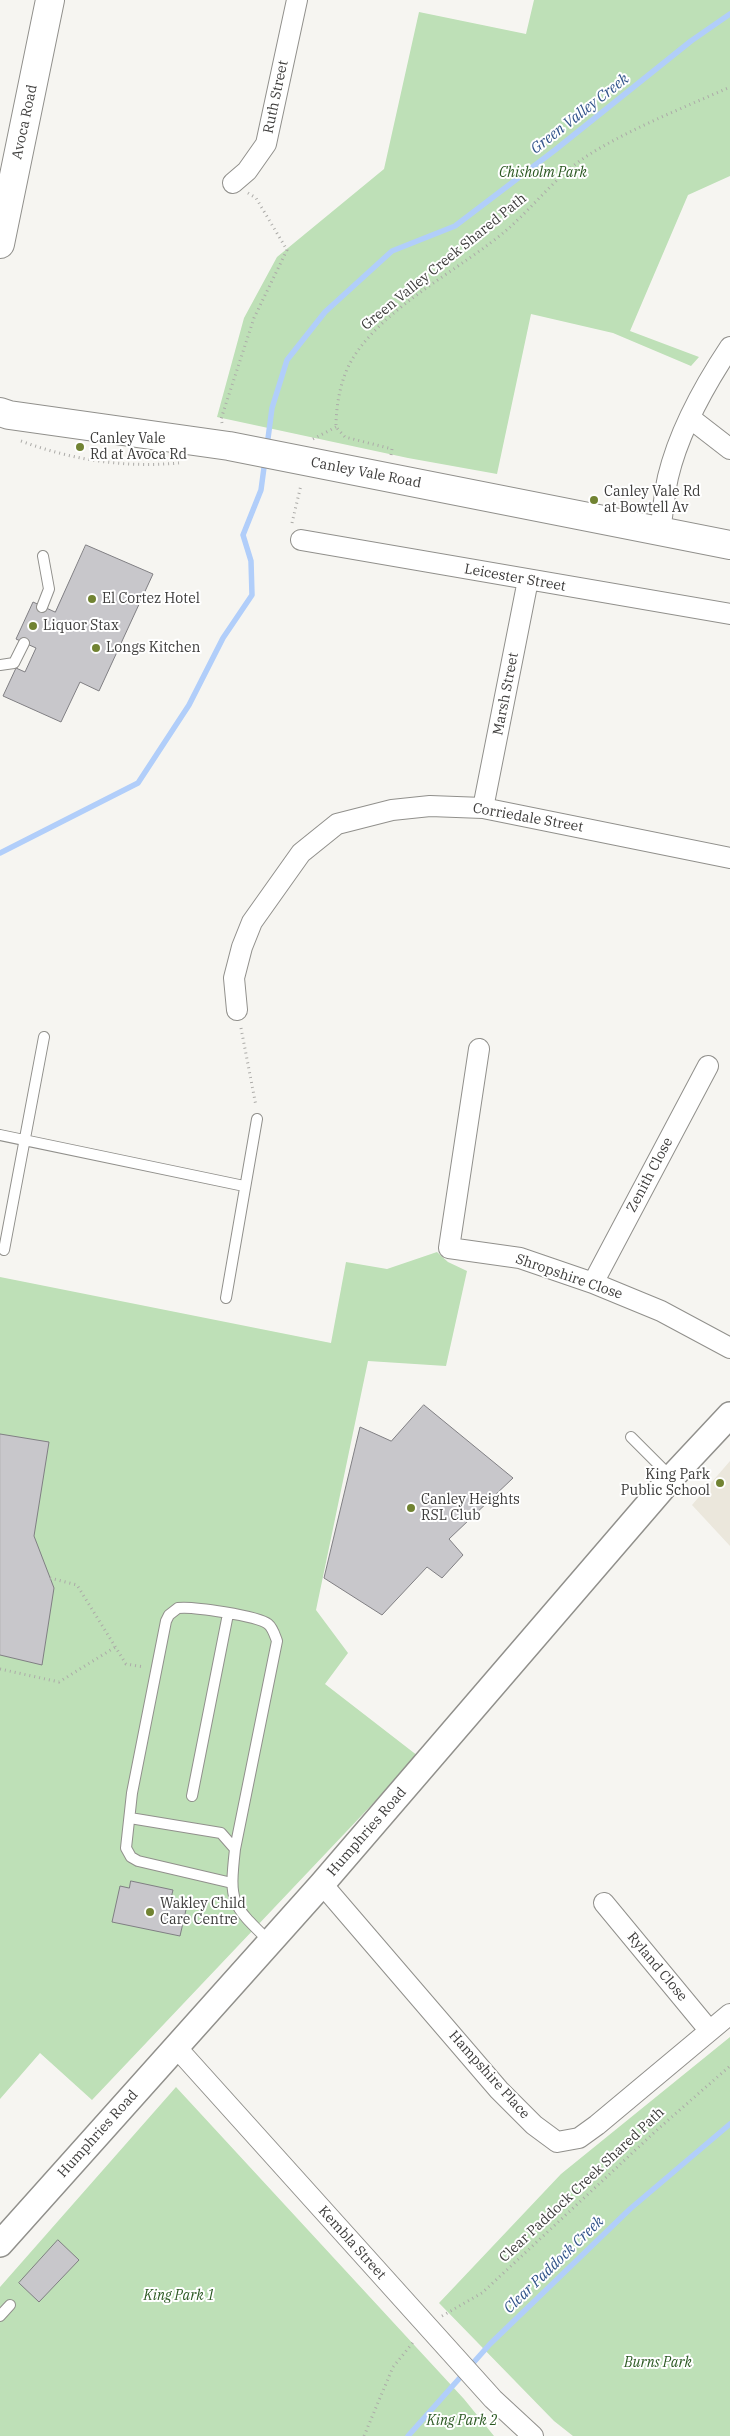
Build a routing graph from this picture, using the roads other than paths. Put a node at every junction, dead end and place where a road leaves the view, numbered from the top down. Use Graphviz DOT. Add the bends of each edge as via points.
graph roads {
  1 [pos="50,0"];
  2 [pos="297,0"];
  3 [pos="8,166"];
  4 [pos="232,183"];
  5 [pos="0,244"];
  6 [pos="730,348"];
  7 [pos="0,412"];
  8 [pos="690,418"];
  9 [pos="730,449"];
  10 [pos="660,531"];
  11 [pos="301,540"];
  12 [pos="730,545"];
  13 [pos="43,556"];
  14 [pos="528,580"];
  15 [pos="42,607"];
  16 [pos="730,614"];
  17 [pos="24,642"];
  18 [pos="0,665"];
  19 [pos="483,808"];
  20 [pos="730,858"];
  21 [pos="237,1010"];
  22 [pos="44,1037"];
  23 [pos="479,1049"];
  24 [pos="708,1066"];
  25 [pos="257,1119"];
  26 [pos="0,1135"];
  27 [pos="24,1140"];
  28 [pos="244,1186"];
  29 [pos="4,1250"];
  30 [pos="593,1283"];
  31 [pos="226,1298"];
  32 [pos="730,1348"];
  33 [pos="730,1415"];
  34 [pos="631,1437"];
  35 [pos="672,1477"];
  36 [pos="228,1614"];
  37 [pos="192,1796"];
  38 [pos="130,1818"];
  39 [pos="235,1848"];
  40 [pos="232,1883"];
  41 [pos="322,1884"];
  42 [pos="604,1903"];
  43 [pos="270,1943"];
  44 [pos="730,2014"];
  45 [pos="709,2030"];
  46 [pos="176,2047"];
  47 [pos="0,2244"];
  48 [pos="10,2305"];
  49 [pos="0,2316"];
  50 [pos="533,2436"];
  1 -- 3 [label="main road, Avoca Road"];
  2 -- 4 [label="street, Ruth Street" via="266,144 247,171"];
  3 -- 5 [label="main road, Avoca Road"];
  6 -- 8 [label="street"];
  7 -- 10 [label="main road, Canley Vale Road" via="227,437 287,458"];
  8 -- 9 [label="street"];
  8 -- 10 [label="street" via="668,476"];
  10 -- 12 [label="main road, Canley Vale Road"];
  11 -- 14 [label="street, Leicester Street"];
  13 -- 15 [label="lane" via="49,588"];
  14 -- 16 [label="street, Leicester Street"];
  14 -- 19 [label="street, Marsh Street"];
  17 -- 18 [label="lane" via="14,663"];
  19 -- 20 [label="street, Corriedale Street"];
  19 -- 21 [label="street, Corriedale Street" via="430,806 392,810 337,824 301,853 252,922 245,939 234,978"];
  22 -- 27 [label="lane"];
  23 -- 30 [label="street, Shropshire Close" via="449,1248 520,1258"];
  24 -- 30 [label="street, Zenith Close"];
  25 -- 28 [label="lane"];
  26 -- 27 [label="lane"];
  27 -- 28 [label="lane"];
  27 -- 29 [label="lane"];
  28 -- 31 [label="lane"];
  30 -- 32 [label="street, Shropshire Close" via="661,1311"];
  33 -- 35 [label="street, Humphries Road"];
  34 -- 35 [label="lane"];
  35 -- 41 [label="street, Humphries Road"];
  36 -- 37 [label="lane"];
  36 -- 38 [label="lane" via="185,1607 173,1610 166,1621 132,1793"];
  36 -- 39 [label="lane" via="269,1624 277,1641"];
  38 -- 39 [label="lane" via="221,1833"];
  38 -- 40 [label="lane" via="126,1848 138,1861"];
  39 -- 40 [label="lane"];
  40 -- 43 [label="lane" via="235,1903"];
  41 -- 43 [label="street, Humphries Road"];
  41 -- 45 [label="street, Hampshire Place" via="499,2090 534,2125 558,2142 579,2138 597,2125"];
  42 -- 45 [label="street, Ryland Close"];
  43 -- 46 [label="street, Humphries Road"];
  44 -- 45 [label="street, Hampshire Place"];
  46 -- 47 [label="street, Humphries Road"];
  46 -- 50 [label="street, Kembla Street" via="492,2399"];
  48 -- 49 [label="lane"];
}
